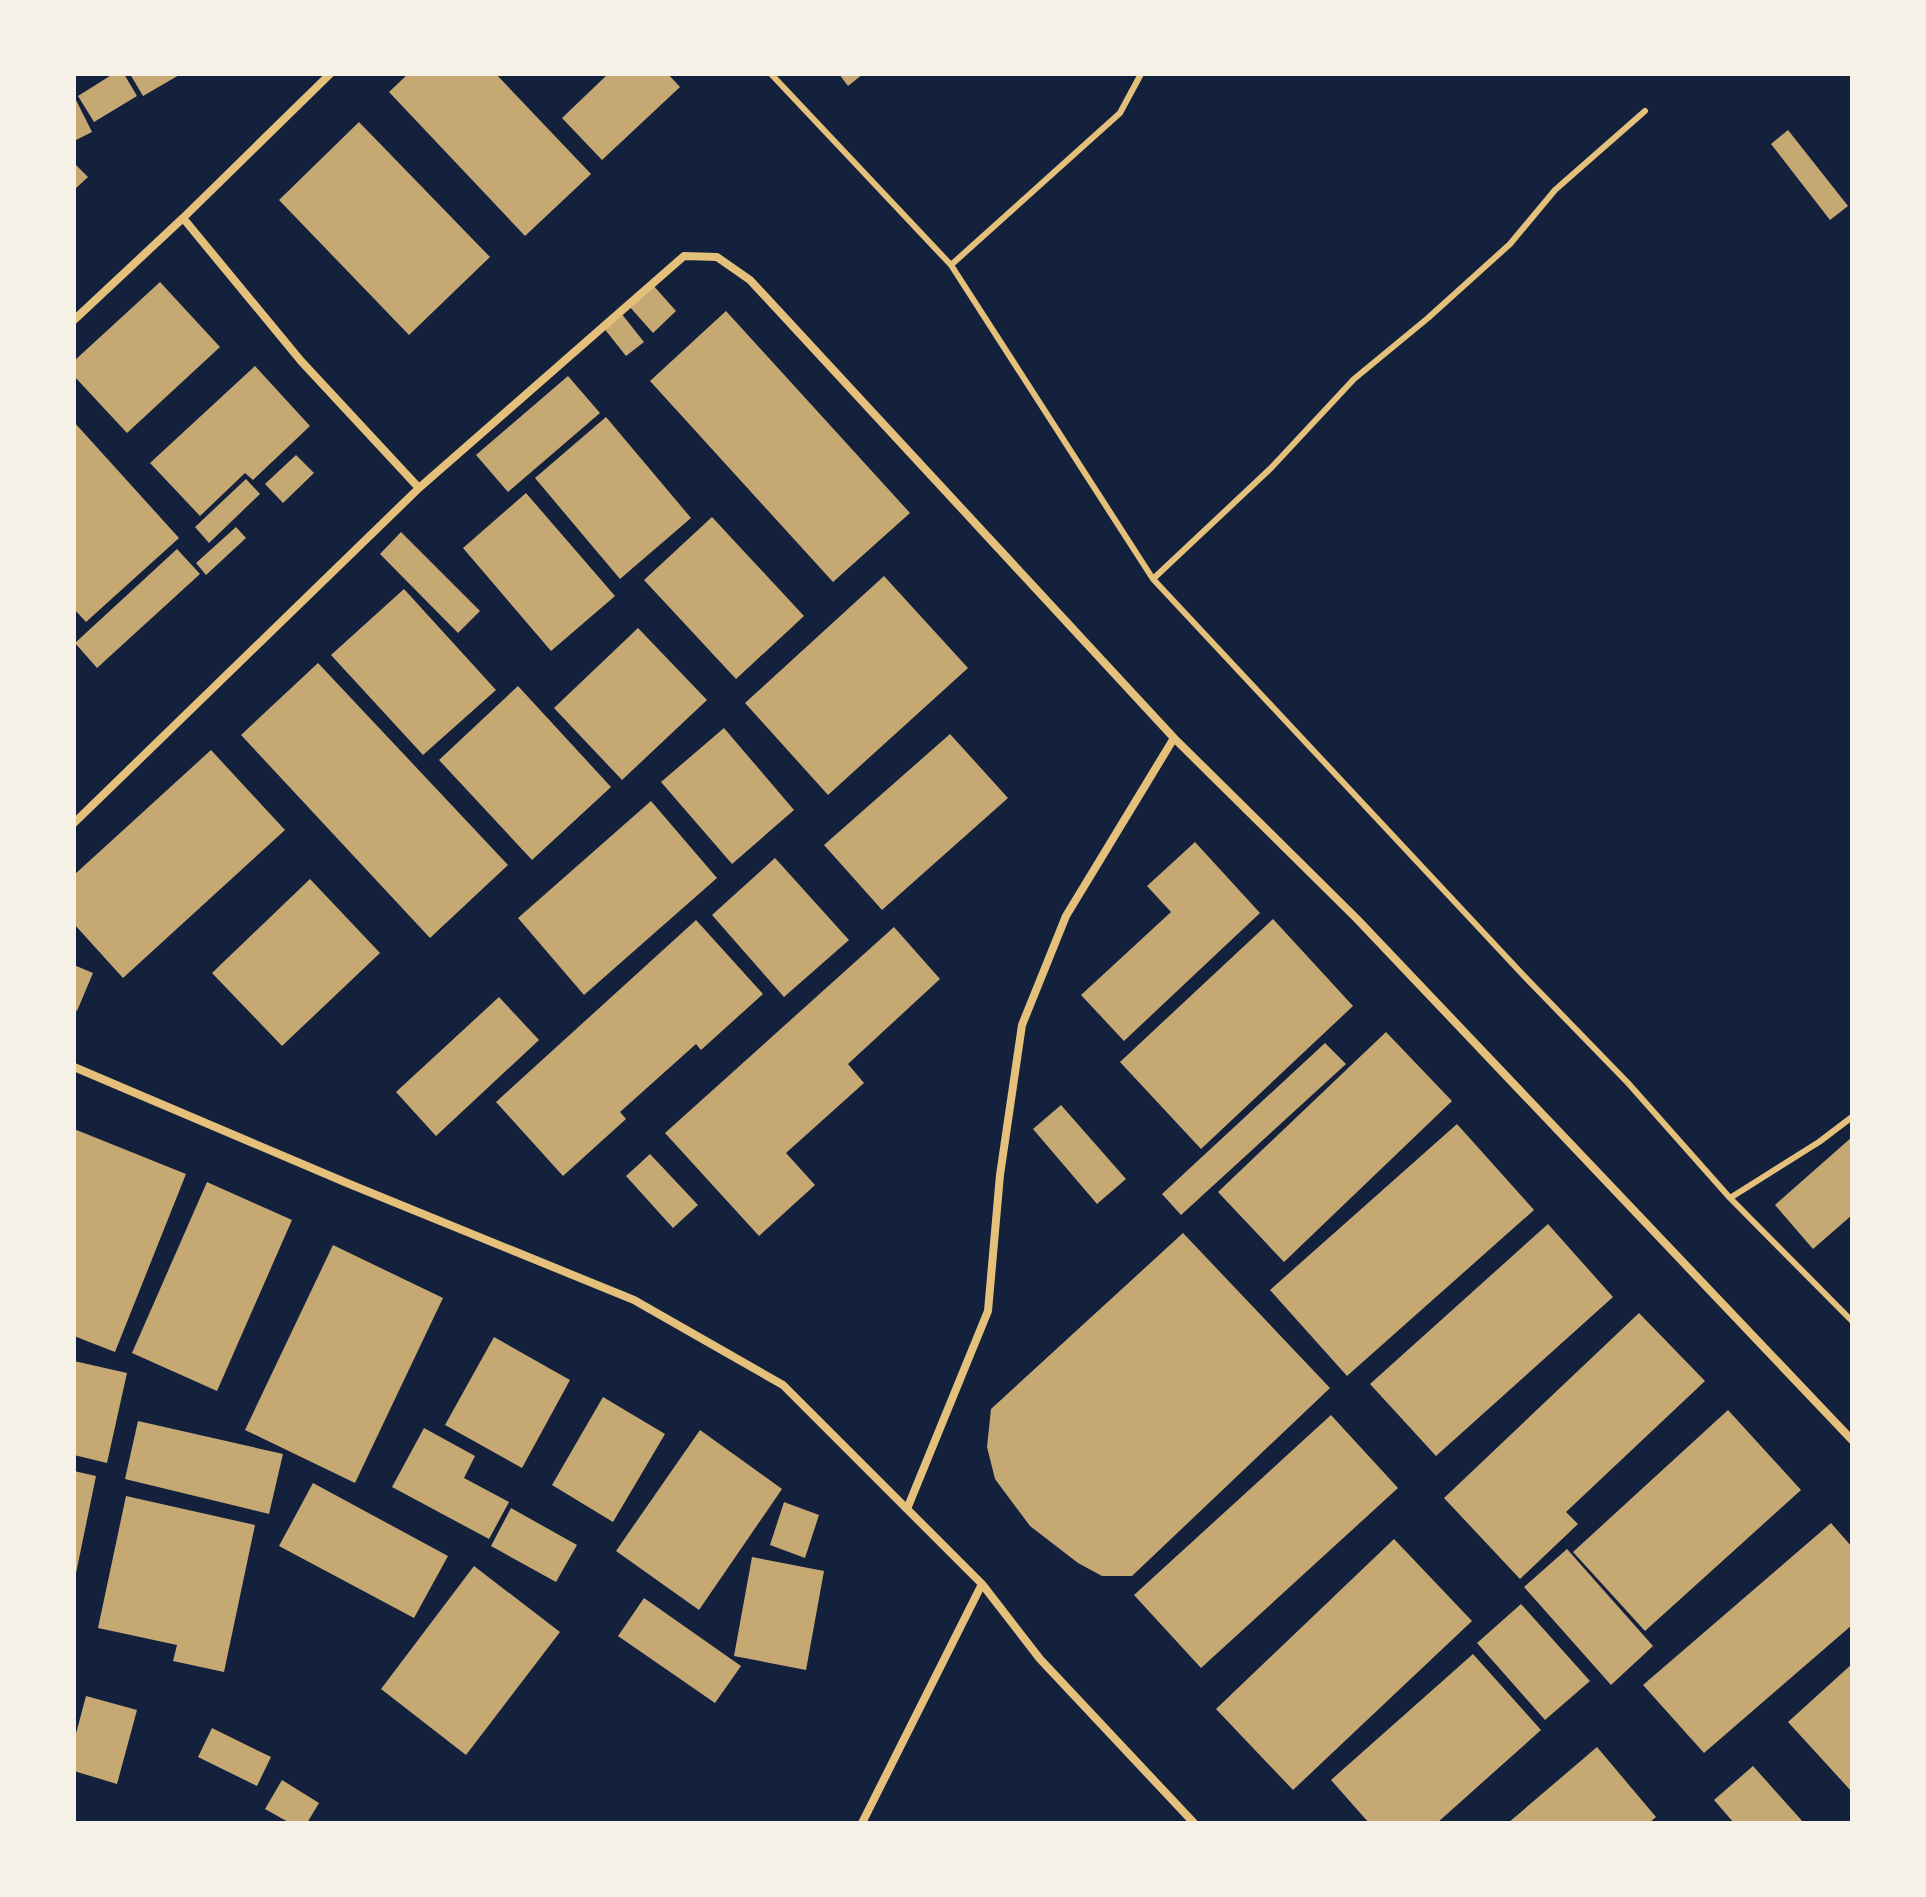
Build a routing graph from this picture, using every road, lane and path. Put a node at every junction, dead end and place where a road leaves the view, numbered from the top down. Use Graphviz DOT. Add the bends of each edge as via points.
graph roads {
  1 [pos="330,74"];
  2 [pos="771,74"];
  3 [pos="1141,74"];
  4 [pos="1645,111"];
  5 [pos="183,218"];
  6 [pos="951,265"];
  7 [pos="74,320"];
  8 [pos="419,488"];
  9 [pos="1153,579"];
  10 [pos="1174,738"];
  11 [pos="74,823"];
  12 [pos="74,1067"];
  13 [pos="1852,1117"];
  14 [pos="1730,1198"];
  15 [pos="1852,1321"];
  16 [pos="1852,1440"];
  17 [pos="907,1509"];
  18 [pos="982,1584"];
  19 [pos="862,1823"];
  20 [pos="1194,1823"];
  1 -- 5 [label="street"];
  2 -- 6 [label="lane"];
  3 -- 6 [label="lane" via="1120,113"];
  4 -- 9 [label="lane" via="1555,190 1510,244 1354,379 1271,468"];
  5 -- 7 [label="street"];
  5 -- 8 [label="street" via="301,361"];
  6 -- 9 [label="lane"];
  8 -- 10 [label="street" via="684,256 717,257 750,280"];
  8 -- 11 [label="street"];
  9 -- 14 [label="lane"];
  10 -- 16 [label="street" via="1357,919"];
  10 -- 17 [label="street" via="1066,916 1022,1025 1000,1175 988,1311"];
  12 -- 17 [label="street" via="634,1300 783,1385"];
  13 -- 14 [label="lane"];
  14 -- 15 [label="lane"];
  17 -- 18 [label="street"];
  18 -- 19 [label="street"];
  18 -- 20 [label="street" via="1040,1659"];
}
